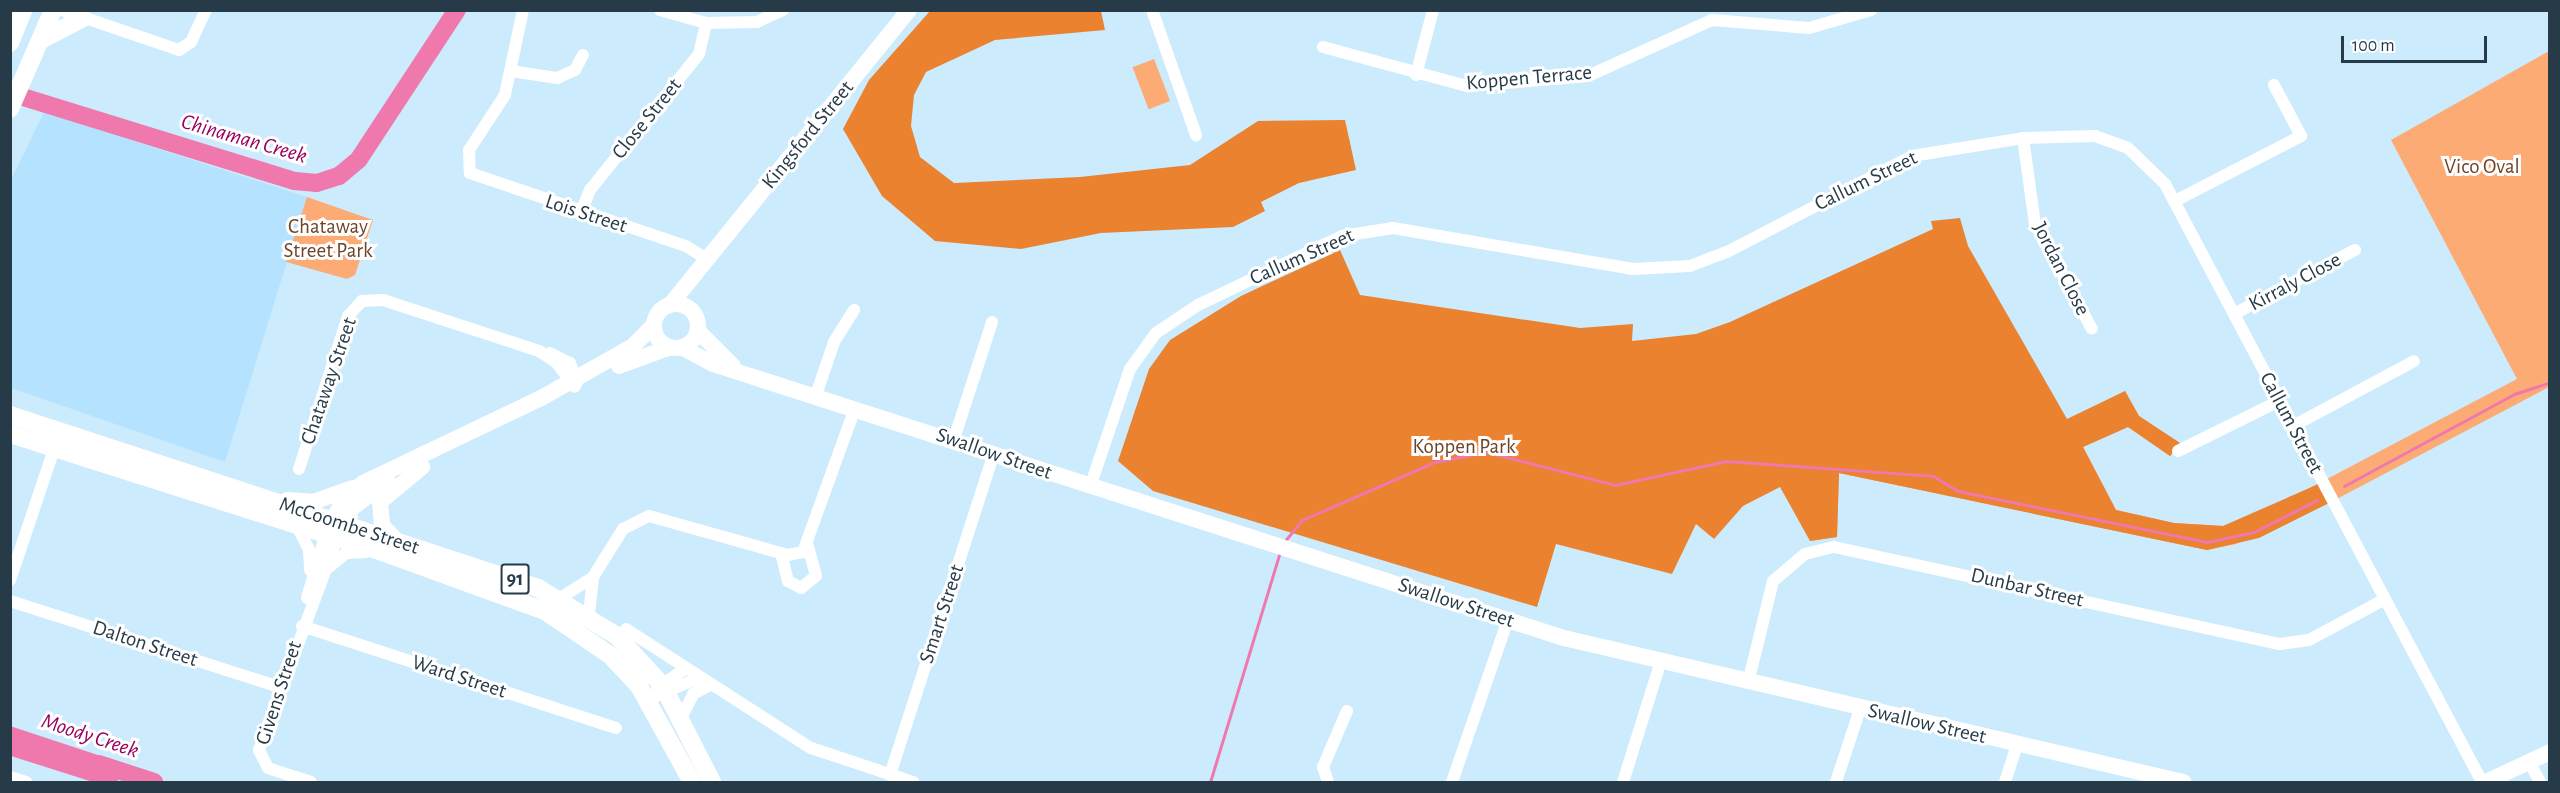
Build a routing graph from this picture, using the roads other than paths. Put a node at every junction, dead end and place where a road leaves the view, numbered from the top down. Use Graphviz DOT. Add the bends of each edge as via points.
graph roads {
  1 [pos="23,10"];
  2 [pos="53,10"];
  3 [pos="62,10"];
  4 [pos="206,10"];
  5 [pos="523,10"];
  6 [pos="660,10"];
  7 [pos="783,10"];
  8 [pos="909,10"];
  9 [pos="1152,10"];
  10 [pos="1433,10"];
  11 [pos="1871,10"];
  12 [pos="83,18"];
  13 [pos="706,23"];
  14 [pos="41,40"];
  15 [pos="10,43"];
  16 [pos="1323,47"];
  17 [pos="584,55"];
  18 [pos="511,71"];
  19 [pos="1416,75"];
  20 [pos="2274,85"];
  21 [pos="12,107"];
  22 [pos="1196,135"];
  23 [pos="2023,138"];
  24 [pos="2175,201"];
  25 [pos="581,212"];
  26 [pos="2355,250"];
  27 [pos="708,260"];
  28 [pos="670,305"];
  29 [pos="854,310"];
  30 [pos="2234,314"];
  31 [pos="993,322"];
  32 [pos="697,323"];
  33 [pos="653,326"];
  34 [pos="2092,329"];
  35 [pos="676,348"];
  36 [pos="2414,361"];
  37 [pos="744,372"];
  38 [pos="574,381"];
  39 [pos="816,396"];
  40 [pos="2279,400"];
  41 [pos="855,408"];
  42 [pos="10,415"];
  43 [pos="2293,426"];
  44 [pos="10,434"];
  45 [pos="954,439"];
  46 [pos="451,444"];
  47 [pos="54,449"];
  48 [pos="2178,451"];
  49 [pos="994,453"];
  50 [pos="299,469"];
  51 [pos="402,469"];
  52 [pos="363,483"];
  53 [pos="1090,487"];
  54 [pos="228,488"];
  55 [pos="297,526"];
  56 [pos="334,530"];
  57 [pos="392,547"];
  58 [pos="808,547"];
  59 [pos="781,553"];
  60 [pos="323,574"];
  61 [pos="593,577"];
  62 [pos="10,580"];
  63 [pos="308,589"];
  64 [pos="560,598"];
  65 [pos="2385,600"];
  66 [pos="10,601"];
  67 [pos="589,614"];
  68 [pos="1508,619"];
  69 [pos="302,626"];
  70 [pos="626,629"];
  71 [pos="1660,664"];
  72 [pos="686,669"];
  73 [pos="699,678"];
  74 [pos="1748,683"];
  75 [pos="710,685"];
  76 [pos="280,687"];
  77 [pos="663,688"];
  78 [pos="649,699"];
  79 [pos="1860,709"];
  80 [pos="1347,711"];
  81 [pos="681,718"];
  82 [pos="616,728"];
  83 [pos="2017,746"];
  84 [pos="2550,752"];
  85 [pos="2550,762"];
  86 [pos="2534,772"];
  87 [pos="890,775"];
  88 [pos="10,777"];
  89 [pos="26,783"];
  90 [pos="311,783"];
  91 [pos="692,783"];
  92 [pos="712,783"];
  93 [pos="913,783"];
  94 [pos="1328,783"];
  95 [pos="1452,783"];
  96 [pos="1623,783"];
  97 [pos="1836,783"];
  98 [pos="2005,783"];
  99 [pos="2183,783"];
  100 [pos="2484,783"];
  101 [pos="2509,783"];
  1 -- 15 [label="main road"];
  2 -- 14 [label="main road"];
  3 -- 12 [label="street"];
  4 -- 12 [label="street" via="185,48 172,49"];
  5 -- 18 [label="street"];
  6 -- 13 [label="street"];
  7 -- 13 [label="street" via="757,22"];
  8 -- 27 [label="street, Kingsford Street"];
  9 -- 22 [label="street"];
  10 -- 19 [label="street"];
  11 -- 19 [label="street, Koppen Terrace" via="1809,28 1712,20 1601,72 1575,78 1467,86"];
  12 -- 14 [label="main road"];
  13 -- 25 [label="street, Close Street" via="699,54 590,190"];
  14 -- 21 [label="main road"];
  16 -- 19 [label="street, Koppen Terrace"];
  17 -- 18 [label="street" via="575,70 556,78"];
  18 -- 25 [label="street, Lois Street" via="505,95 469,150 466,166 481,180"];
  20 -- 24 [label="street" via="2301,136"];
  23 -- 24 [label="street, Callum Street" via="2075,134 2112,141 2148,164"];
  23 -- 34 [label="street, Jordan Close" via="2036,224"];
  23 -- 53 [label="street, Callum Street" via="1912,156 1726,252 1690,266 1632,269 1393,228 1342,236 1198,305 1156,333 1130,369"];
  24 -- 30 [label="street, Callum Street"];
  25 -- 27 [label="street, Lois Street" via="686,246"];
  26 -- 30 [label="street, Kirraly Close"];
  27 -- 28 [label="street, Kingsford Street"];
  27 -- 32 [label="street, Kingsford Street" via="692,290"];
  28 -- 32 [label="street" via="684,305"];
  28 -- 33 [label="street" via="658,312"];
  29 -- 39 [label="street" via="834,342"];
  30 -- 40 [label="street, Callum Street"];
  31 -- 45 [label="street"];
  32 -- 35 [label="street"];
  32 -- 37 [label="street, Swallow Street" via="721,357"];
  33 -- 35 [label="street" via="657,339"];
  33 -- 38 [label="street" via="637,343"];
  35 -- 37 [label="street, Swallow Street"];
  35 -- 38 [label="street"];
  36 -- 43 [label="street"];
  37 -- 39 [label="street, Swallow Street"];
  38 -- 46 [label="street"];
  38 -- 50 [label="street, Chataway Street" via="539,351 383,300 362,301 348,316"];
  39 -- 41 [label="street, Swallow Street"];
  40 -- 43 [label="street, Callum Street"];
  40 -- 48 [label="street"];
  41 -- 45 [label="street, Swallow Street"];
  41 -- 58 [label="street"];
  42 -- 54 [label="main road, McCoombe Street / 91"];
  43 -- 65 [label="street, Callum Street"];
  44 -- 47 [label="main road, McCoombe Street / 91"];
  45 -- 49 [label="street, Swallow Street"];
  46 -- 51 [label="street"];
  46 -- 57 [label="street" via="380,502 382,525"];
  47 -- 55 [label="main road, McCoombe Street / 91"];
  47 -- 62 [label="street"];
  49 -- 53 [label="street, Swallow Street"];
  49 -- 87 [label="street, Smart Street"];
  51 -- 52 [label="street"];
  51 -- 56 [label="street" via="358,502"];
  52 -- 54 [label="street" via="306,503"];
  52 -- 56 [label="street" via="344,498"];
  53 -- 68 [label="street, Swallow Street"];
  54 -- 56 [label="main road, McCoombe Street / 91"];
  55 -- 56 [label="main road, McCoombe Street / 91"];
  55 -- 63 [label="street, Givens Street" via="310,556"];
  56 -- 57 [label="main road, McCoombe Street / 91"];
  56 -- 60 [label="street, Givens Street"];
  56 -- 63 [label="street, Givens Street"];
  57 -- 60 [label="street, Givens Street" via="346,553"];
  57 -- 64 [label="main road, McCoombe Street / 91"];
  57 -- 78 [label="main road, McCoombe Street / 91" via="545,611 610,656"];
  58 -- 59 [label="street" via="796,554"];
  58 -- 59 [label="street" via="816,576 801,588 788,580"];
  59 -- 61 [label="street" via="649,516 623,529"];
  60 -- 69 [label="street, Givens Street"];
  61 -- 64 [label="street"];
  61 -- 67 [label="street"];
  63 -- 69 [label="street, Givens Street"];
  64 -- 67 [label="main road, McCoombe Street / 91"];
  65 -- 74 [label="street, Dunbar Street" via="2309,640 2280,644 1834,547 1805,554 1773,581"];
  65 -- 100 [label="street, Callum Street"];
  66 -- 76 [label="street, Dalton Street"];
  67 -- 77 [label="main road, McCoombe Street / 91" via="634,652"];
  68 -- 71 [label="street, Swallow Street"];
  68 -- 95 [label="street"];
  69 -- 76 [label="street, Givens Street"];
  69 -- 82 [label="street, Ward Street"];
  70 -- 72 [label="street"];
  71 -- 74 [label="street, Swallow Street"];
  71 -- 96 [label="street"];
  72 -- 73 [label="street"];
  72 -- 77 [label="street"];
  73 -- 75 [label="street"];
  73 -- 77 [label="street"];
  74 -- 79 [label="street, Swallow Street"];
  75 -- 81 [label="street" via="693,694"];
  75 -- 87 [label="street" via="811,748"];
  76 -- 90 [label="street, Givens Street" via="259,750 261,761"];
  77 -- 78 [label="street"];
  77 -- 81 [label="main road, 91"];
  78 -- 91 [label="main road, 91"];
  79 -- 83 [label="street, Swallow Street"];
  79 -- 97 [label="street"];
  80 -- 94 [label="street" via="1323,767"];
  81 -- 92 [label="main road, 91"];
  83 -- 98 [label="street"];
  83 -- 99 [label="street, Swallow Street"];
  84 -- 86 [label="street"];
  85 -- 86 [label="street"];
  86 -- 100 [label="street"];
  86 -- 101 [label="street"];
  87 -- 93 [label="street"];
  88 -- 89 [label="street"];
}
